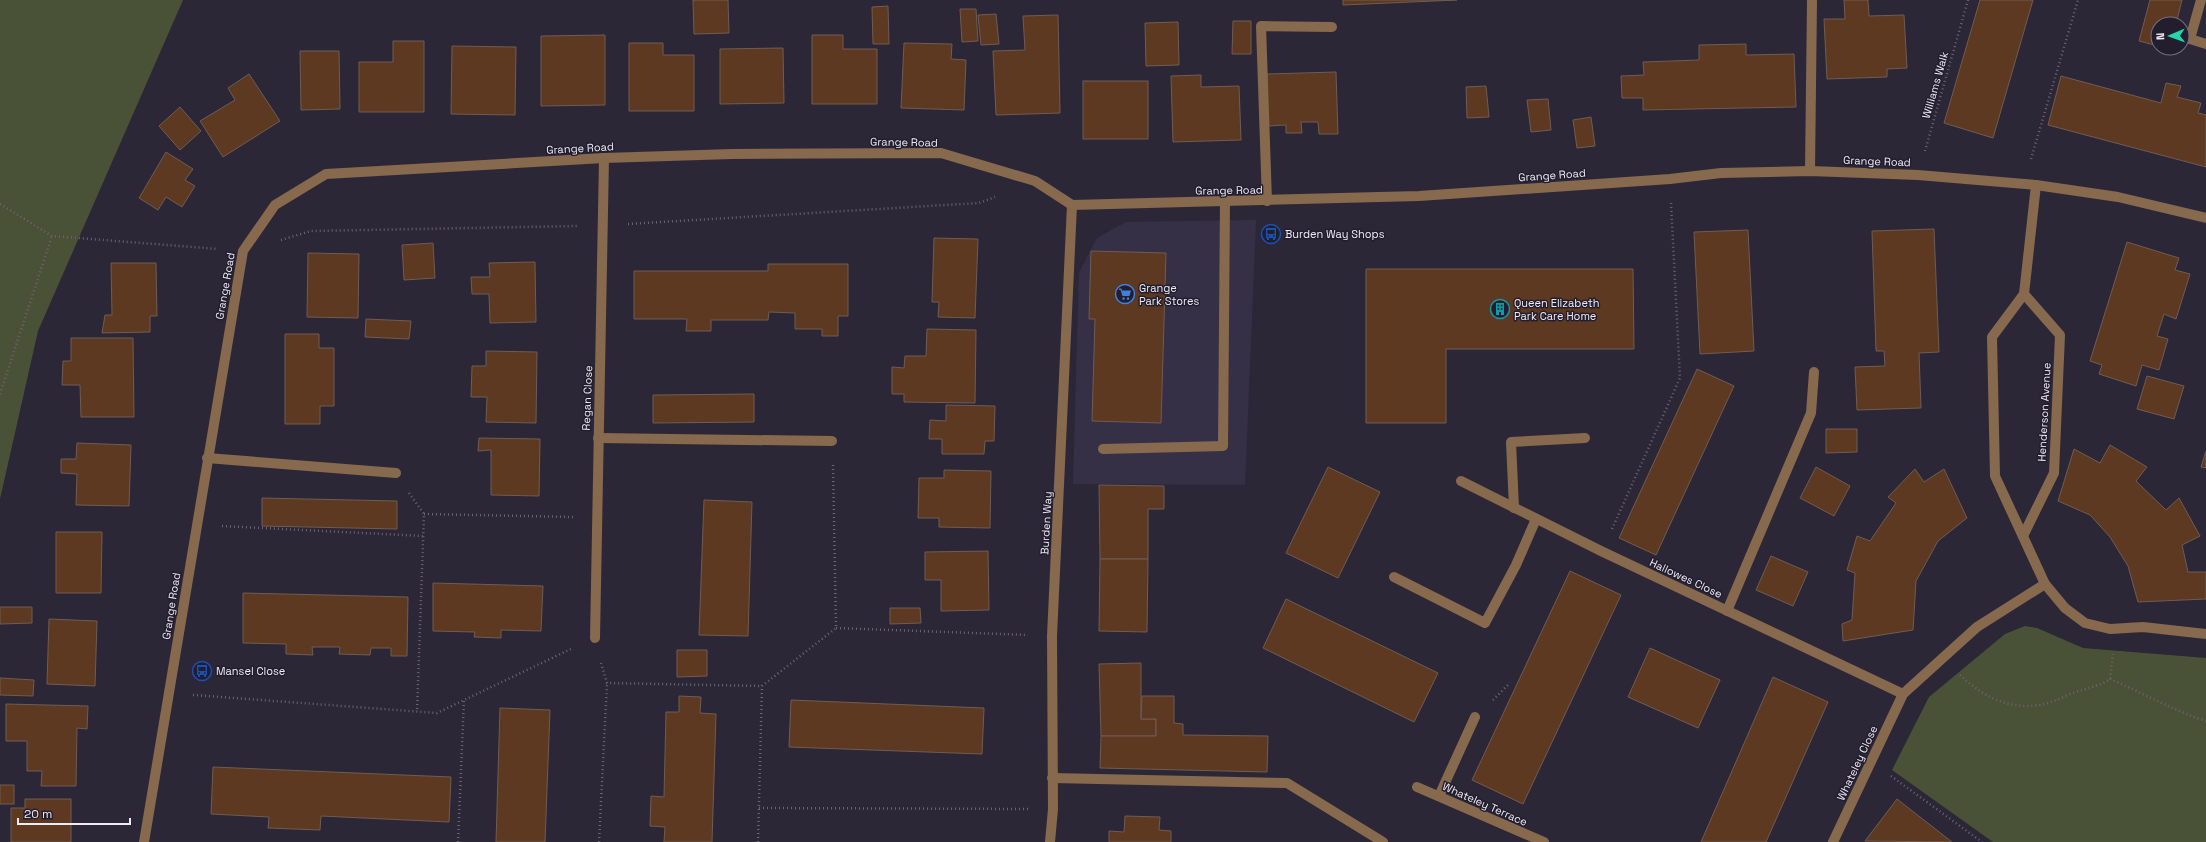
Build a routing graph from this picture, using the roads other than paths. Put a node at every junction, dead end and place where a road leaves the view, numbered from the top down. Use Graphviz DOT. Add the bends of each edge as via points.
graph roads {
  1 [pos="1812,0"];
  2 [pos="2201,0"];
  3 [pos="1332,27"];
  4 [pos="2206,44"];
  5 [pos="604,158"];
  6 [pos="1810,171"];
  7 [pos="2036,185"];
  8 [pos="1225,200"];
  9 [pos="1267,201"];
  10 [pos="1072,205"];
  11 [pos="2206,218"];
  12 [pos="2024,294"];
  13 [pos="1814,372"];
  14 [pos="598,438"];
  15 [pos="1585,438"];
  16 [pos="832,440"];
  17 [pos="1102,449"];
  18 [pos="208,458"];
  19 [pos="396,473"];
  20 [pos="1461,481"];
  21 [pos="1514,508"];
  22 [pos="1536,519"];
  23 [pos="2023,536"];
  24 [pos="1394,577"];
  25 [pos="2045,584"];
  26 [pos="1727,611"];
  27 [pos="2206,634"];
  28 [pos="595,638"];
  29 [pos="1903,694"];
  30 [pos="1475,718"];
  31 [pos="1052,778"];
  32 [pos="1417,787"];
  33 [pos="1439,796"];
  34 [pos="144,842"];
  35 [pos="1050,842"];
  36 [pos="1383,842"];
  37 [pos="1544,842"];
  38 [pos="1833,842"];
  1 -- 6 [label="street"];
  2 -- 4 [label="street" via="2190,39"];
  3 -- 9 [label="street" via="1261,26"];
  5 -- 10 [label="street, Grange Road" via="732,154 941,153 1035,181"];
  5 -- 14 [label="street, Regan Close"];
  5 -- 18 [label="street, Grange Road" via="326,174 275,206 242,252"];
  6 -- 7 [label="street, Grange Road" via="1918,175"];
  6 -- 9 [label="street, Grange Road" via="1721,173 1670,179 1419,196"];
  7 -- 11 [label="street, Grange Road" via="2118,196"];
  7 -- 12 [label="street"];
  8 -- 9 [label="street, Grange Road"];
  8 -- 10 [label="street, Grange Road"];
  8 -- 17 [label="street" via="1222,446"];
  10 -- 31 [label="street, Burden Way" via="1052,636"];
  12 -- 23 [label="street" via="1992,337 1994,476"];
  12 -- 23 [label="street, Henderson Avenue" via="2060,335 2054,473"];
  13 -- 26 [label="street" via="1811,413"];
  14 -- 16 [label="street"];
  14 -- 28 [label="street, Regan Close"];
  15 -- 21 [label="street" via="1511,442"];
  18 -- 19 [label="street"];
  18 -- 34 [label="street, Grange Road"];
  20 -- 21 [label="street, Hallowes Close"];
  21 -- 22 [label="street, Hallowes Close"];
  22 -- 24 [label="street" via="1516,565 1485,623"];
  22 -- 26 [label="street, Hallowes Close"];
  23 -- 25 [label="street"];
  25 -- 27 [label="street" via="2065,608 2085,623 2110,629 2143,627"];
  25 -- 29 [label="street" via="1977,627"];
  26 -- 29 [label="street, Hallowes Close"];
  29 -- 38 [label="street, Whateley Close"];
  30 -- 33 [label="street"];
  31 -- 35 [label="street, Burden Way"];
  31 -- 36 [label="street" via="1287,783"];
  32 -- 33 [label="street, Whateley Terrace"];
  33 -- 37 [label="street, Whateley Terrace"];
}
